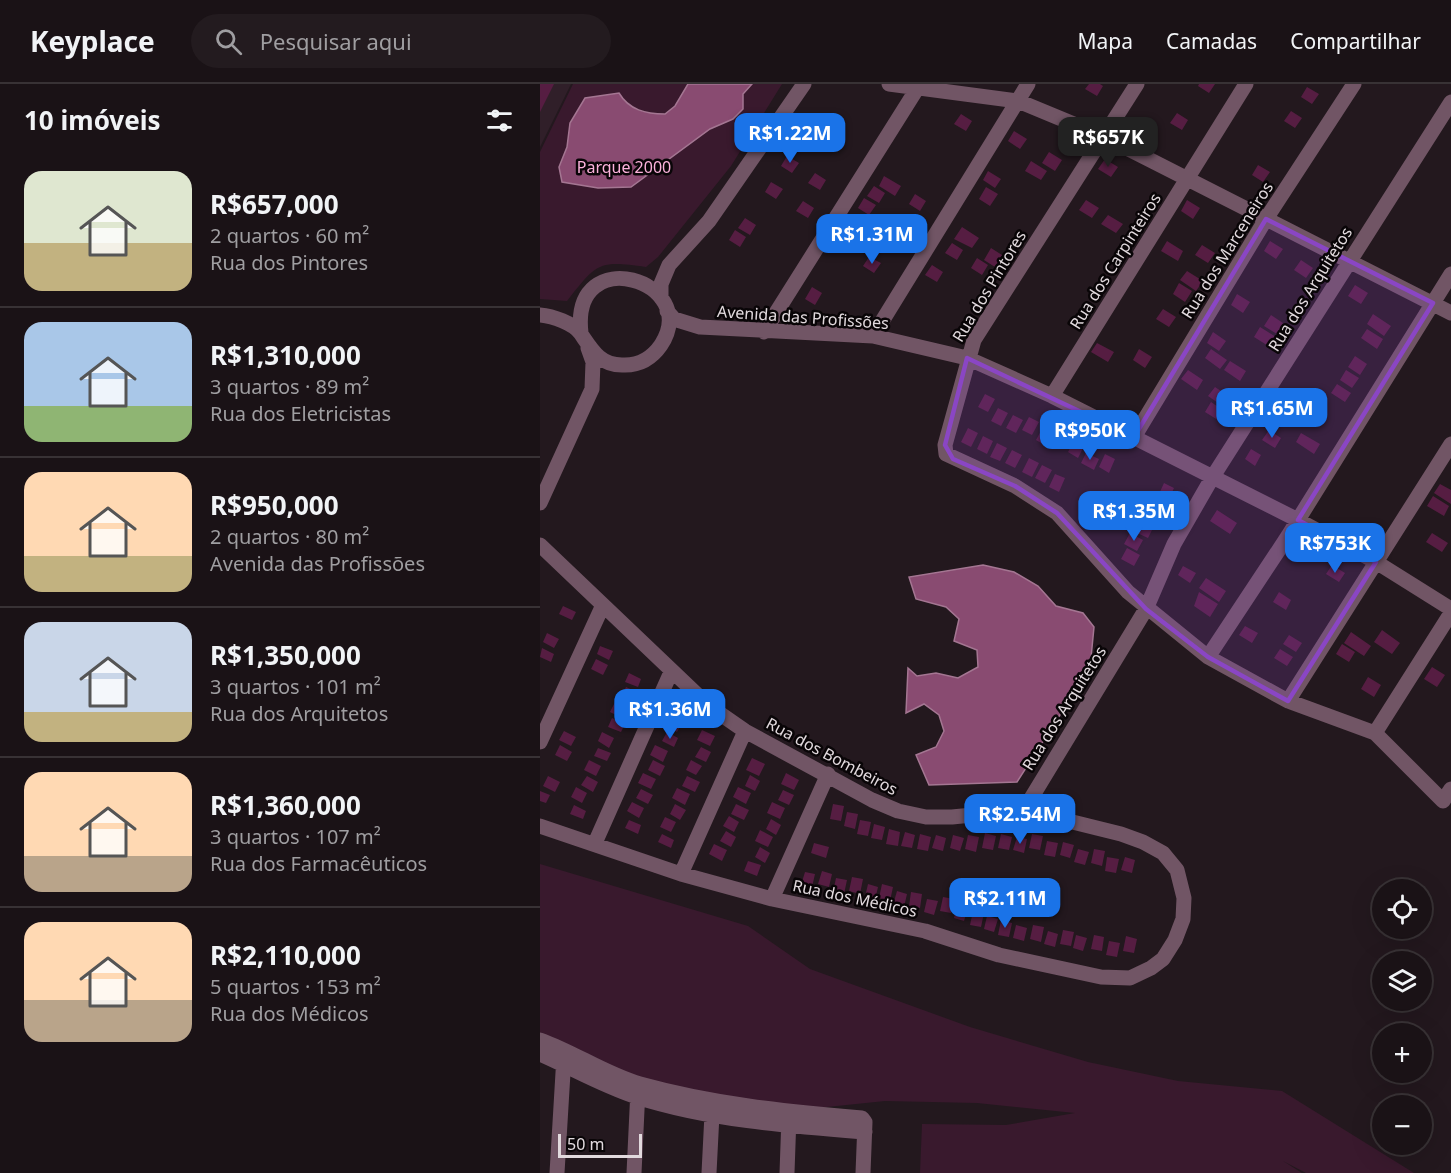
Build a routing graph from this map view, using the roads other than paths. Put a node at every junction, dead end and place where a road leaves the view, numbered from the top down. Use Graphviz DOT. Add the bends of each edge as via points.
graph roads {
  1 [pos="804,84"];
  2 [pos="889,84"];
  3 [pos="1028,84"];
  4 [pos="1137,84"];
  5 [pos="1246,84"];
  6 [pos="1354,84"];
  7 [pos="919,85"];
  8 [pos="1018,101"];
  9 [pos="1451,102"];
  10 [pos="1105,137"];
  11 [pos="1187,180"];
  12 [pos="1266,219"];
  13 [pos="1349,260"];
  14 [pos="669,265"];
  15 [pos="1451,274"];
  16 [pos="631,278"];
  17 [pos="1433,303"];
  18 [pos="664,305"];
  19 [pos="582,307"];
  20 [pos="1451,313"];
  21 [pos="543,316"];
  22 [pos="700,327"];
  23 [pos="764,332"];
  24 [pos="581,333"];
  25 [pos="873,336"];
  26 [pos="664,340"];
  27 [pos="588,348"];
  28 [pos="967,358"];
  29 [pos="620,365"];
  30 [pos="592,388"];
  31 [pos="1052,396"];
  32 [pos="1134,437"];
  33 [pos="1451,444"];
  34 [pos="1212,478"];
  35 [pos="540,503"];
  36 [pos="1298,520"];
  37 [pos="540,545"];
  38 [pos="1376,562"];
  39 [pos="603,605"];
  40 [pos="1146,609"];
  41 [pos="1451,611"];
  42 [pos="1208,657"];
  43 [pos="671,672"];
  44 [pos="1288,701"];
  45 [pos="745,731"];
  46 [pos="1375,733"];
  47 [pos="540,742"];
  48 [pos="828,774"];
  49 [pos="1447,795"];
  50 [pos="1024,810"];
  51 [pos="540,826"];
  52 [pos="595,843"];
  53 [pos="681,874"];
  54 [pos="772,899"];
  55 [pos="1163,959"];
  56 [pos="540,1040"];
  57 [pos="540,1054"];
  58 [pos="563,1058"];
  59 [pos="638,1090"];
  60 [pos="713,1108"];
  61 [pos="789,1119"];
  62 [pos="556,1173"];
  63 [pos="634,1173"];
  64 [pos="709,1173"];
  65 [pos="787,1173"];
  66 [pos="863,1173"];
  1 -- 14 [label="street" via="709,221"];
  2 -- 7 [label="street"];
  3 -- 8 [label="street"];
  4 -- 10 [label="street, Rua dos Pintores"];
  5 -- 11 [label="street, Rua dos Carpinteiros"];
  6 -- 12 [label="street, Rua dos Marceneiros"];
  7 -- 8 [label="street"];
  7 -- 23 [label="street"];
  8 -- 10 [label="street"];
  8 -- 25 [label="street"];
  9 -- 13 [label="street, Rua dos Arquitetos"];
  10 -- 11 [label="street"];
  10 -- 28 [label="street, Rua dos Pintores" via="974,340"];
  11 -- 12 [label="street"];
  11 -- 31 [label="street, Rua dos Carpinteiros"];
  12 -- 13 [label="street"];
  12 -- 32 [label="street, Rua dos Marceneiros"];
  13 -- 17 [label="street"];
  13 -- 34 [label="street, Rua dos Arquitetos"];
  14 -- 16 [label="street"];
  14 -- 18 [label="street" via="661,284"];
  15 -- 17 [label="street"];
  16 -- 18 [label="street" via="644,282"];
  16 -- 19 [label="street" via="618,277 595,287"];
  17 -- 20 [label="street"];
  17 -- 36 [label="street"];
  18 -- 22 [label="street" via="675,319"];
  18 -- 26 [label="street"];
  19 -- 21 [label="street"];
  19 -- 24 [label="street"];
  21 -- 24 [label="street" via="566,323"];
  22 -- 23 [label="street, Avenida das Profissões"];
  22 -- 26 [label="street" via="674,333"];
  23 -- 25 [label="street, Avenida das Profissões"];
  24 -- 27 [label="street"];
  25 -- 28 [label="street, Avenida das Profissões"];
  26 -- 29 [label="street" via="646,360"];
  27 -- 29 [label="street" via="597,357"];
  27 -- 30 [label="street" via="593,362"];
  28 -- 31 [label="street, Avenida das Profissões"];
  28 -- 40 [label="street, Rua dos Pintores" via="946,454 1015,486 1057,513"];
  29 -- 30 [label="street"];
  30 -- 35 [label="street"];
  31 -- 32 [label="street, Avenida das Profissões"];
  32 -- 34 [label="street, Avenida das Profissões"];
  33 -- 38 [label="street"];
  34 -- 36 [label="street, Avenida das Profissões"];
  34 -- 40 [label="street, Rua dos Arquitetos" via="1174,544"];
  36 -- 38 [label="street, Avenida das Profissões"];
  36 -- 42 [label="street"];
  37 -- 39 [label="street, Rua dos Bombeiros"];
  38 -- 41 [label="street, Avenida das Profissões"];
  38 -- 44 [label="street"];
  39 -- 43 [label="street, Rua dos Bombeiros"];
  39 -- 47 [label="street"];
  40 -- 42 [label="street"];
  40 -- 50 [label="street, Rua dos Arquitetos"];
  41 -- 46 [label="street"];
  42 -- 44 [label="street"];
  43 -- 45 [label="street, Rua dos Bombeiros"];
  43 -- 52 [label="street"];
  44 -- 46 [label="street"];
  45 -- 48 [label="street, Rua dos Bombeiros"];
  45 -- 53 [label="street"];
  46 -- 49 [label="street"];
  48 -- 50 [label="street, Rua dos Bombeiros" via="872,800 926,817"];
  48 -- 54 [label="street"];
  50 -- 55 [label="street, Rua dos Bombeiros" via="1121,834 1163,853 1177,870 1184,898 1183,919"];
  51 -- 52 [label="street, Rua dos Médicos"];
  52 -- 53 [label="street, Rua dos Médicos"];
  53 -- 54 [label="street, Rua dos Médicos"];
  54 -- 55 [label="street, Rua dos Médicos" via="925,931 999,955 1101,977 1130,978"];
  56 -- 58 [label="street"];
  57 -- 58 [label="street"];
  58 -- 59 [label="street"];
  58 -- 62 [label="street"];
  59 -- 60 [label="street"];
  59 -- 63 [label="street"];
  60 -- 61 [label="street"];
  60 -- 64 [label="street"];
  61 -- 65 [label="street"];
  61 -- 66 [label="street" via="865,1132"];
}
